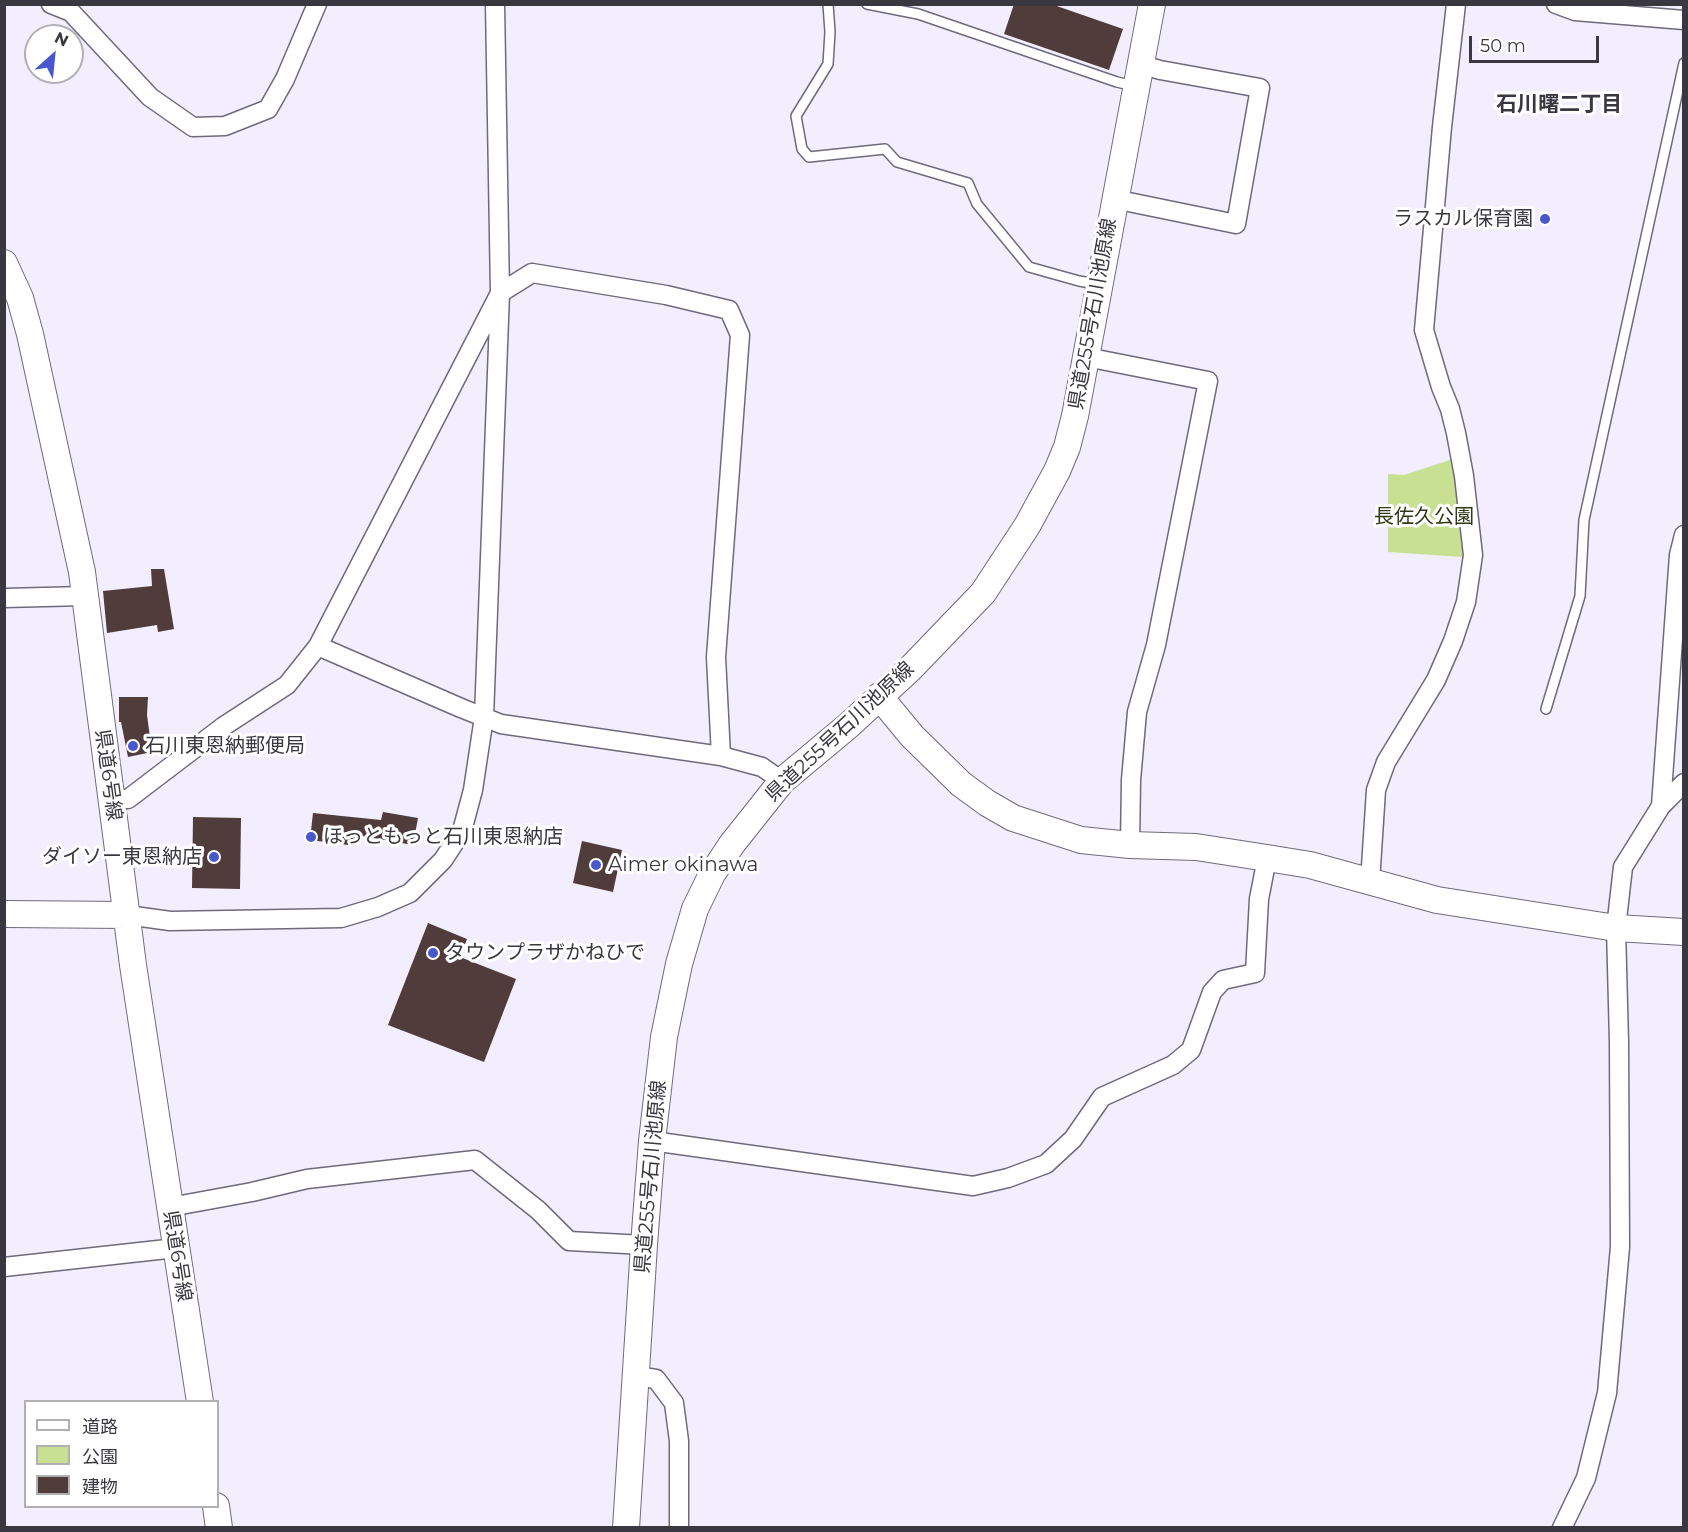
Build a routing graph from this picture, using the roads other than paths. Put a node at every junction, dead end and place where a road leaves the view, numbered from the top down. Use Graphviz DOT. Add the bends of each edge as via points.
graph roads {
  1 [pos="51,4"];
  2 [pos="317,4"];
  3 [pos="495,4"];
  4 [pos="828,4"];
  5 [pos="867,4"];
  6 [pos="1152,4"];
  7 [pos="1456,4"];
  8 [pos="1556,4"];
  9 [pos="1683,21"];
  10 [pos="1683,63"];
  11 [pos="1138,75"];
  12 [pos="1114,199"];
  13 [pos="4,262"];
  14 [pos="1100,284"];
  15 [pos="501,293"];
  16 [pos="1086,357"];
  17 [pos="1683,536"];
  18 [pos="85,596"];
  19 [pos="4,598"];
  20 [pos="318,646"];
  21 [pos="879,696"];
  22 [pos="1546,709"];
  23 [pos="484,717"];
  24 [pos="721,756"];
  25 [pos="782,781"];
  26 [pos="1683,783"];
  27 [pos="111,799"];
  28 [pos="1661,806"];
  29 [pos="1130,845"];
  30 [pos="1267,858"];
  31 [pos="1370,882"];
  32 [pos="4,914"];
  33 [pos="127,915"];
  34 [pos="1616,928"];
  35 [pos="1683,932"];
  36 [pos="652,1141"];
  37 [pos="170,1207"];
  38 [pos="644,1245"];
  39 [pos="176,1248"];
  40 [pos="4,1267"];
  41 [pos="636,1376"];
  42 [pos="200,1400"];
  43 [pos="216,1508"];
  44 [pos="219,1527"];
  45 [pos="626,1527"];
  46 [pos="680,1527"];
  47 [pos="1562,1527"];
  1 -- 2 [label="street" via="71,12 150,97 193,127 225,126 268,109"];
  3 -- 15 [label="street"];
  4 -- 14 [label="lane" via="828,64 796,116 802,148 809,157 885,149 897,162 968,183 976,204 1029,267"];
  5 -- 11 [label="lane" via="918,14 1117,82"];
  6 -- 11 [label="main road, 県道255号石川池原線"];
  7 -- 31 [label="street" via="1424,330 1456,433 1473,555 1466,602 1453,641 1436,680 1386,762 1376,790"];
  8 -- 9 [label="street" via="1575,11"];
  10 -- 22 [label="lane" via="1584,520 1580,596"];
  11 -- 12 [label="main road, 県道255号石川池原線"];
  11 -- 12 [label="street" via="1160,70 1260,88 1236,224"];
  12 -- 14 [label="main road, 県道255号石川池原線"];
  13 -- 18 [label="main road, 県道6号線" via="30,334"];
  14 -- 16 [label="main road, 県道255号石川池原線"];
  15 -- 20 [label="street"];
  15 -- 23 [label="street"];
  15 -- 24 [label="street" via="532,273 729,309 740,335 716,657"];
  16 -- 21 [label="main road, 県道255号石川池原線" via="1067,447 1027,526 983,592"];
  16 -- 29 [label="street" via="1208,381 1156,645 1137,712"];
  17 -- 28 [label="street"];
  18 -- 19 [label="street"];
  18 -- 27 [label="main road, 県道6号線"];
  20 -- 23 [label="street"];
  20 -- 27 [label="street" via="287,685 224,726 128,799"];
  21 -- 25 [label="main road, 県道255号石川池原線"];
  21 -- 29 [label="main road" via="912,736 961,784 1012,818 1081,840"];
  23 -- 24 [label="street" via="501,724"];
  23 -- 33 [label="street" via="473,790 462,831 443,860 410,893 341,918 170,921"];
  24 -- 25 [label="street" via="762,767"];
  25 -- 36 [label="main road, 県道255号石川池原線" via="732,844 695,909 664,1037"];
  26 -- 28 [label="street"];
  27 -- 33 [label="main road, 県道6号線"];
  28 -- 34 [label="street" via="1623,867"];
  29 -- 30 [label="main road" via="1196,848"];
  30 -- 31 [label="main road"];
  30 -- 36 [label="street" via="1259,899 1255,973 1223,980 1212,992 1191,1050 1173,1065 1102,1097 1073,1139 1046,1164 973,1186"];
  31 -- 34 [label="main road" via="1437,900"];
  32 -- 33 [label="main road"];
  33 -- 37 [label="main road, 県道6号線"];
  34 -- 35 [label="main road"];
  34 -- 47 [label="street" via="1620,1247 1607,1393 1586,1478"];
  36 -- 38 [label="main road, 県道255号石川池原線"];
  37 -- 38 [label="street" via="307,1179 475,1160 538,1210 569,1241"];
  37 -- 39 [label="main road, 県道6号線"];
  38 -- 41 [label="main road, 県道255号石川池原線"];
  39 -- 40 [label="street"];
  39 -- 42 [label="main road, 県道6号線"];
  41 -- 45 [label="main road, 県道255号石川池原線"];
  41 -- 46 [label="street" via="656,1379 674,1403 679,1441"];
  43 -- 44 [label="main road"];
}
